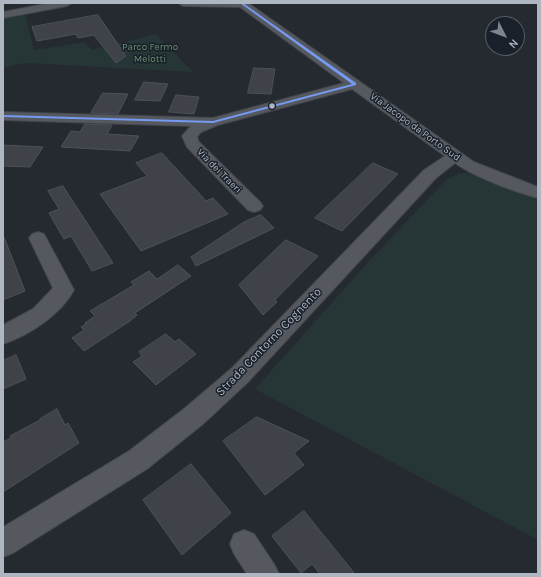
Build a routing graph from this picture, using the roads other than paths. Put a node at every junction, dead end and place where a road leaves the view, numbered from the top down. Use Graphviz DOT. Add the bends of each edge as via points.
graph roads {
  1 [pos="67,3"];
  2 [pos="183,3"];
  3 [pos="242,4"];
  4 [pos="3,16"];
  5 [pos="355,84"];
  6 [pos="3,116"];
  7 [pos="213,122"];
  8 [pos="455,156"];
  9 [pos="538,193"];
  10 [pos="254,206"];
  11 [pos="38,238"];
  12 [pos="3,334"];
  13 [pos="3,543"];
  14 [pos="244,544"];
  15 [pos="264,574"];
  1 -- 4 [label="street"];
  2 -- 3 [label="street"];
  3 -- 5 [label="street, Via Jacopo da Porto Sud"];
  5 -- 7 [label="street, Via dei Traeri"];
  5 -- 8 [label="street, Via Jacopo da Porto Sud"];
  6 -- 7 [label="street, Via dei Traeri"];
  7 -- 10 [label="street, Via dei Traeri" via="196,129 189,136 192,144"];
  8 -- 9 [label="street, Via Jacopo da Porto Sud" via="492,176"];
  8 -- 13 [label="street, Strada Contorno Cognento" via="430,174 240,375 194,416 138,460"];
  11 -- 12 [label="street" via="64,290 40,315"];
  14 -- 15 [label="street"];
}
